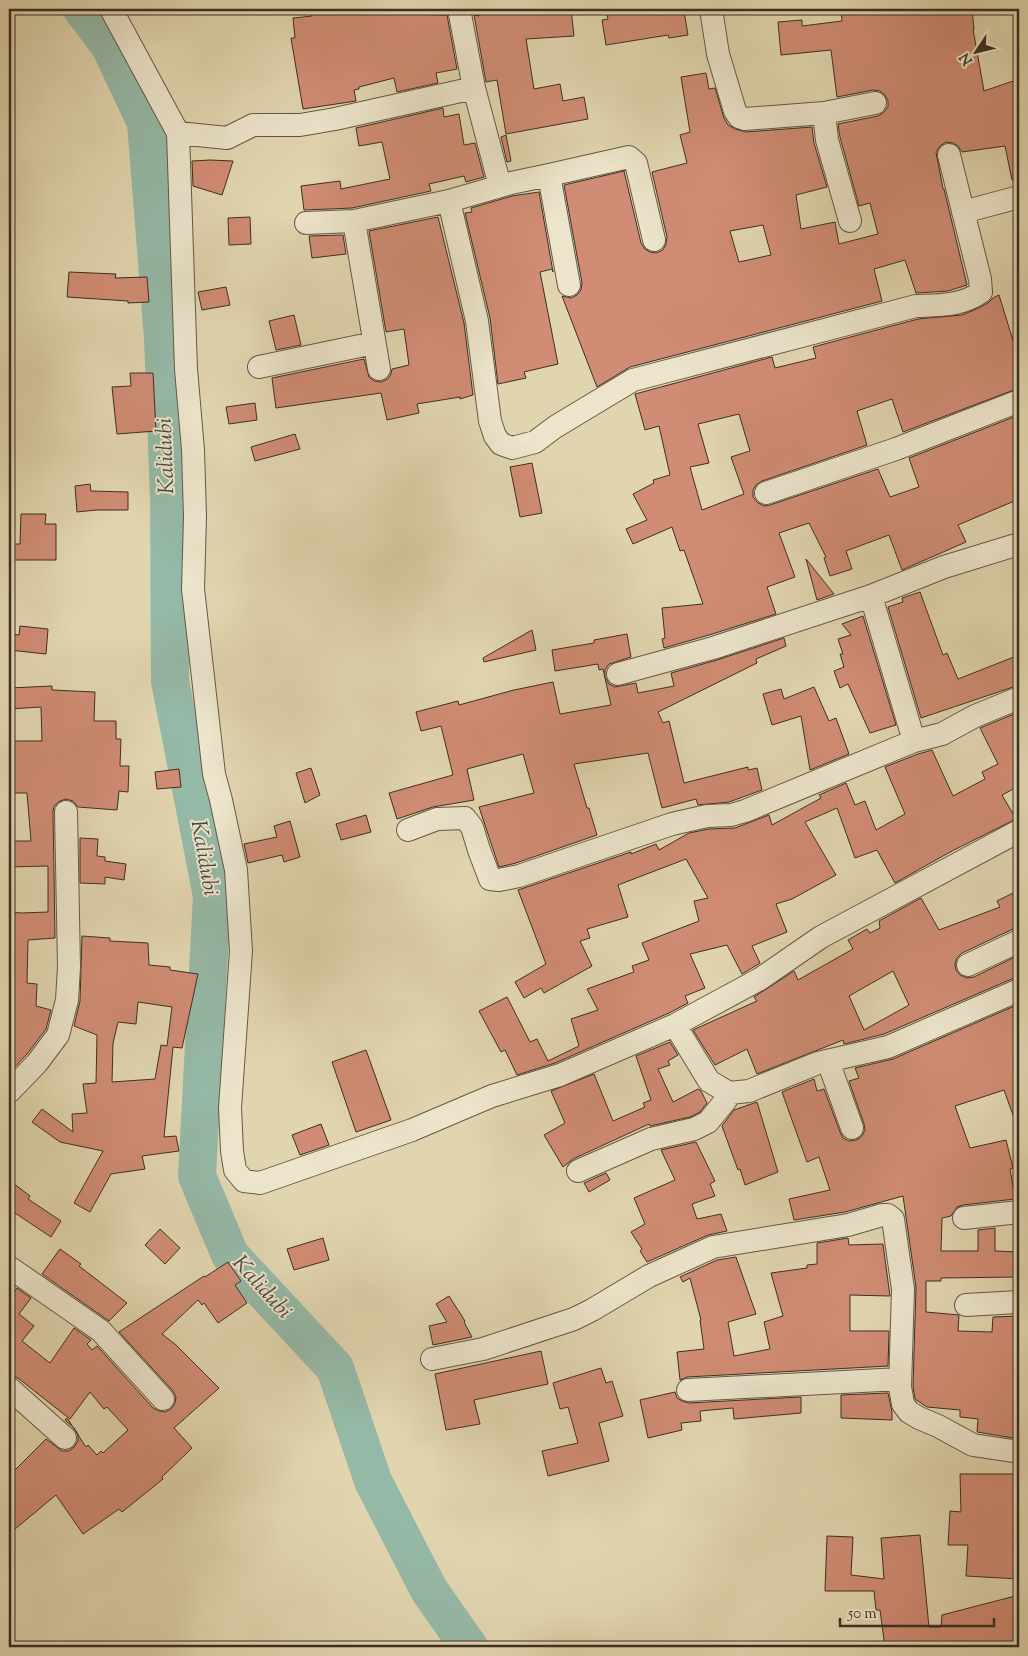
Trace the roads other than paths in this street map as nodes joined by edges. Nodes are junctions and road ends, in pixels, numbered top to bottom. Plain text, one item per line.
1 (111, 9) edge
2 (459, 9) edge
3 (711, 9) edge
4 (474, 88) junction
5 (875, 103) dead end
6 (824, 113) junction
7 (178, 133) junction
8 (949, 155) dead end
9 (549, 176) junction
10 (500, 186) junction
11 (1019, 196) edge
12 (449, 201) junction
13 (963, 212) junction
14 (354, 221) junction
15 (850, 221) dead end
16 (306, 223) dead end
17 (654, 240) dead end
18 (569, 285) dead end
19 (374, 343) junction
20 (259, 367) dead end
21 (379, 369) dead end
22 (1019, 401) edge
23 (766, 493) dead end
24 (1019, 544) edge
25 (871, 596) junction
26 (618, 674) dead end
27 (1019, 698) edge
28 (914, 741) junction
29 (66, 812) dead end
30 (408, 830) dead end
31 (1019, 831) edge
32 (1019, 941) edge
33 (968, 966) dead end
34 (1019, 990) edge
35 (675, 1025) junction
36 (828, 1061) junction
37 (9, 1092) edge
38 (729, 1093) junction
39 (852, 1128) dead end
40 (578, 1171) dead end
41 (1019, 1212) edge
42 (964, 1218) dead end
43 (9, 1267) edge
44 (1019, 1302) edge
45 (966, 1305) dead end
46 (432, 1358) dead end
47 (900, 1379) junction
48 (9, 1388) edge
49 (688, 1390) dead end
50 (163, 1399) dead end
51 (65, 1438) dead end
52 (1019, 1452) edge

1 - 7 street
2 - 4 street
3 - 6 street
4 - 7 street
4 - 10 street
5 - 6 street
6 - 15 street
7 - 35 street
8 - 13 street
9 - 10 street
9 - 17 street
9 - 18 street
10 - 12 street
11 - 13 street
12 - 13 street
12 - 14 street
14 - 16 street
14 - 19 street
19 - 20 street
19 - 21 street
22 - 23 street
24 - 25 street
25 - 26 street
25 - 28 street
27 - 28 street
28 - 30 street
29 - 37 street
31 - 35 street
32 - 33 street
34 - 36 street
35 - 38 street
36 - 38 street
36 - 39 street
38 - 40 street
41 - 42 street
43 - 50 street
44 - 45 street
46 - 47 street
47 - 49 street
47 - 52 street
48 - 51 street

